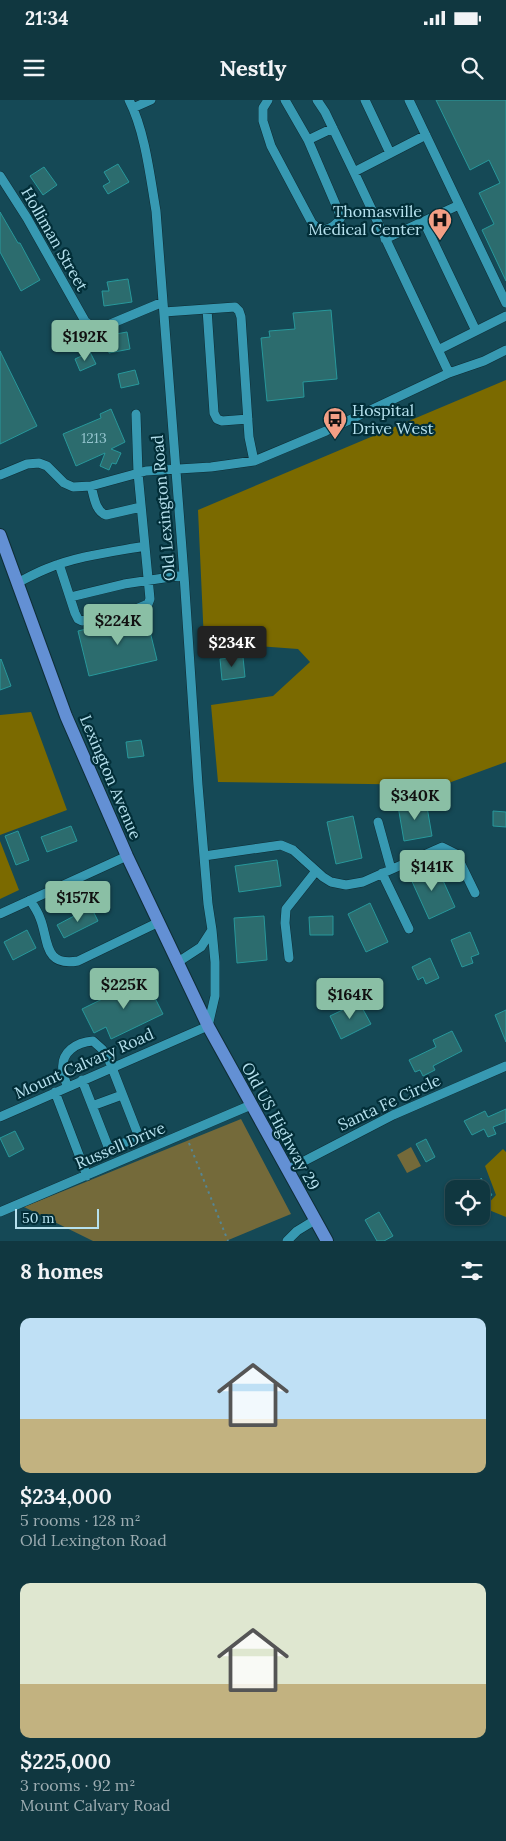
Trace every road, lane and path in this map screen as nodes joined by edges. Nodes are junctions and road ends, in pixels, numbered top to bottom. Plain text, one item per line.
1 (152, 100) edge
2 (268, 100) edge
3 (285, 100) edge
4 (317, 100) edge
5 (365, 100) edge
6 (409, 100) edge
7 (131, 104) edge
8 (333, 128) junction
9 (426, 135) junction
10 (308, 140) junction
11 (390, 153) junction
12 (354, 172) junction
13 (0, 176) edge
14 (459, 205) junction
15 (424, 222) junction
16 (386, 239) junction
17 (163, 302) junction
18 (506, 303) edge
19 (207, 309) junction
20 (164, 312) junction
21 (506, 316) edge
22 (476, 331) junction
23 (438, 350) junction
24 (506, 350) edge
25 (449, 373) junction
26 (136, 414) dead end
27 (248, 419) junction
28 (254, 461) junction
29 (175, 470) junction
30 (138, 473) junction
31 (0, 475) edge
32 (91, 486) junction
33 (141, 507) junction
34 (0, 535) edge
35 (145, 546) junction
36 (59, 564) junction
37 (184, 575) junction
38 (148, 580) junction
39 (18, 583) junction
40 (70, 598) junction
41 (378, 822) dead end
42 (127, 856) junction
43 (204, 856) junction
44 (316, 871) junction
45 (387, 871) junction
46 (474, 893) dead end
47 (30, 900) junction
48 (0, 914) edge
49 (159, 922) junction
50 (409, 929) dead end
51 (212, 930) junction
52 (288, 958) dead end
53 (178, 962) junction
54 (208, 1026) junction
55 (506, 1066) edge
56 (112, 1067) junction
57 (82, 1080) junction
58 (67, 1086) junction
59 (55, 1092) junction
60 (122, 1095) junction
61 (251, 1105) junction
62 (92, 1106) junction
63 (0, 1117) edge
64 (185, 1134) junction
65 (288, 1170) junction
66 (88, 1176) junction
67 (0, 1212) edge
68 (315, 1220) junction
69 (228, 1241) edge
70 (287, 1241) edge
71 (327, 1241) edge

1 - 7 street
2 - 10 street
3 - 10 street
4 - 8 street
5 - 11 street
6 - 9 street
7 - 17 street, Old Lexington Road
8 - 10 street
8 - 12 street
9 - 11 street
9 - 14 street
11 - 12 street
12 - 16 street
13 - 17 street, Holliman Street
14 - 15 street
14 - 18 street
15 - 16 street
15 - 22 street
16 - 23 street
17 - 20 street, Old Lexington Road
19 - 20 street
19 - 27 street
19 - 27 street
20 - 29 street, Old Lexington Road
21 - 22 street
22 - 23 street
23 - 25 street
24 - 25 street
25 - 28 street
26 - 30 street
27 - 28 street
28 - 29 street
29 - 30 street
29 - 37 street, Old Lexington Road
30 - 32 street
30 - 33 street
31 - 32 street
32 - 33 street
33 - 35 street
34 - 39 main road, Lexington Avenue
35 - 36 street
35 - 38 street
36 - 39 street
36 - 40 street
37 - 38 street
37 - 43 street, Old Lexington Road
38 - 40 street
38 - 40 street
39 - 42 main road, Lexington Avenue
41 - 45 street
42 - 47 street
42 - 49 main road, Lexington Avenue
43 - 44 street
43 - 51 street, Old Lexington Road
44 - 45 street
44 - 52 street
45 - 46 street
45 - 50 street
47 - 48 street
47 - 49 street
49 - 53 main road, Lexington Avenue
51 - 53 street
51 - 54 street, Old Lexington Road
53 - 54 main road, Lexington Avenue
54 - 56 street, Mount Calvary Road
54 - 61 main road, Old US Highway 29
55 - 65 street, Santa Fe Circle
56 - 57 street, Mount Calvary Road
56 - 58 street
56 - 60 street
57 - 58 street, Mount Calvary Road
57 - 62 street
58 - 59 street, Mount Calvary Road
59 - 63 street, Mount Calvary Road
59 - 66 street
60 - 62 street
60 - 62 street
61 - 64 street, Russell Drive
61 - 65 main road, Old US Highway 29
64 - 66 street, Russell Drive
64 - 69 path
65 - 68 main road, Old US Highway 29
66 - 67 street, Russell Drive
68 - 70 street
68 - 71 main road, Old US Highway 29

